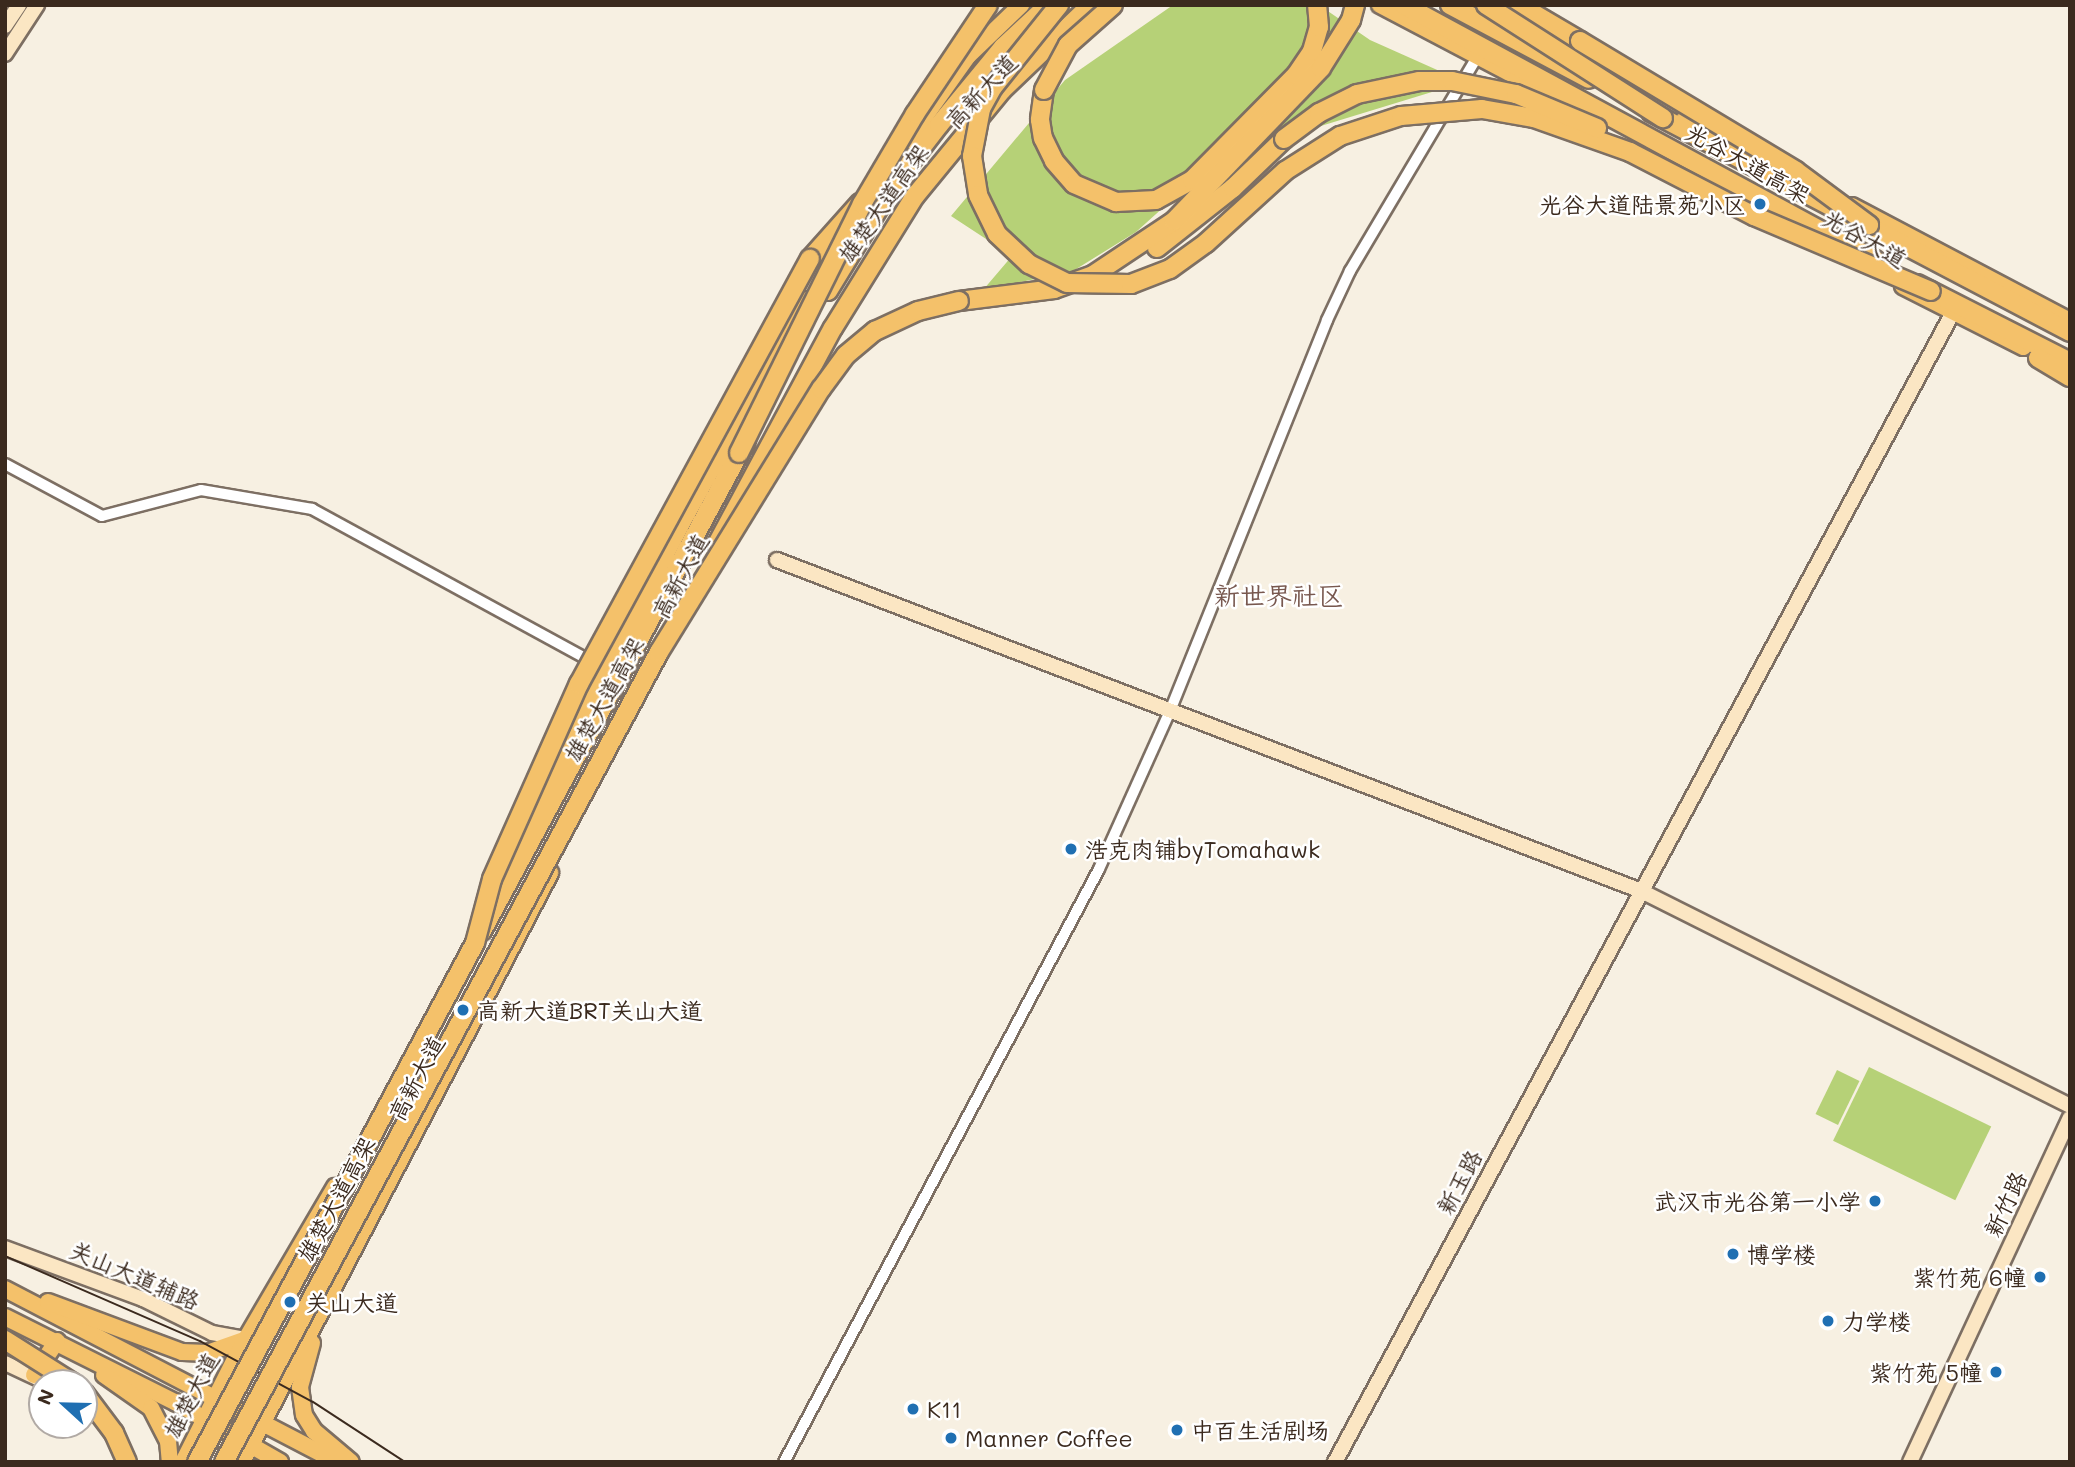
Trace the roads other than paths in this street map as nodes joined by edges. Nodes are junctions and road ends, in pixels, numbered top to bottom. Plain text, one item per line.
1 (19, 5) edge
2 (37, 5) edge
3 (988, 5) edge
4 (1021, 5) edge
5 (1048, 5) edge
6 (1059, 5) edge
7 (1091, 5) edge
8 (1105, 5) edge
9 (1113, 5) edge
10 (1317, 5) edge
11 (1355, 5) edge
12 (1380, 5) edge
13 (1404, 5) edge
14 (1450, 5) edge
15 (1469, 5) edge
16 (1486, 5) edge
17 (1519, 5) edge
18 (5, 26) edge
19 (5, 54) edge
20 (1478, 57) junction
21 (1663, 118) junction
22 (881, 180) junction
23 (1869, 225) junction
24 (1054, 289) junction
25 (1931, 291) junction
26 (1952, 314) junction
27 (2070, 321) edge
28 (2070, 332) edge
29 (2008, 340) junction
30 (2070, 362) edge
31 (2070, 368) edge
32 (2070, 377) edge
33 (739, 453) junction
34 (5, 464) edge
35 (777, 560) dead end
36 (659, 652) junction
37 (604, 669) junction
38 (1170, 711) junction
39 (1639, 890) junction
40 (475, 943) junction
41 (2070, 1106) edge
42 (2070, 1118) edge
43 (5, 1248) edge
44 (9, 1291) edge
45 (326, 1296) junction
46 (5, 1317) edge
47 (5, 1340) edge
48 (57, 1341) junction
49 (244, 1344) junction
50 (5, 1363) edge
51 (45, 1369) edge
52 (51, 1369) edge
53 (28, 1373) edge
54 (216, 1398) junction
55 (98, 1412) edge
56 (98, 1414) edge
57 (205, 1419) junction
58 (262, 1424) junction
59 (250, 1445) junction
60 (127, 1462) edge
61 (134, 1462) edge
62 (170, 1462) edge
63 (183, 1462) edge
64 (197, 1462) edge
65 (223, 1462) edge
66 (242, 1462) edge
67 (280, 1462) edge
68 (337, 1462) edge
69 (351, 1462) edge
70 (784, 1462) edge
71 (1335, 1462) edge
72 (1910, 1462) edge

1 - 18 street
2 - 19 street
3 - 33 highway, bridge
4 - 22 main road, 高新大道
5 - 33 highway, 雄楚大道高架, bridge
6 - 25 highway, bridge
7 - 36 highway, 雄楚大道高架, bridge
8 - 45 main road, 高新大道
9 - 10 highway, bridge
11 - 24 highway, bridge
12 - 20 main road, 光谷大道
13 - 25 highway, 光谷大道高架, bridge
14 - 21 highway, 光谷大道高架, bridge
15 - 27 main road, 光谷大道
16 - 21 highway, bridge
17 - 23 highway, bridge
20 - 26 main road, 光谷大道
20 - 38 street
21 - 23 highway, 光谷大道高架, bridge
22 - 37 main road, 高新大道
22 - 40 highway, bridge
23 - 28 highway, 光谷大道高架
24 - 25 highway, bridge
24 - 36 highway, bridge
25 - 30 highway, 光谷大道高架
26 - 29 main road, 光谷大道
26 - 39 street, 新玉路
29 - 31 main road, 光谷大道
29 - 32 highway
33 - 40 highway, 雄楚大道高架, bridge
34 - 37 street
35 - 38 street
36 - 65 highway, 雄楚大道高架, bridge
37 - 49 main road, 高新大道
38 - 39 street
38 - 70 street
39 - 41 street
39 - 71 street, 新玉路
40 - 64 highway, 雄楚大道高架, bridge
42 - 72 street, 新竹路
43 - 49 street, 关山大道辅路
44 - 49 main road
44 - 54 main road
45 - 58 main road, 高新大道
45 - 69 main road
46 - 48 main road
47 - 52 highway, bridge
48 - 51 main road
48 - 57 main road
48 - 62 main road
49 - 54 main road, 雄楚大道
50 - 53 street
54 - 57 main road, 雄楚大道
54 - 58 main road
55 - 60 highway, bridge
56 - 61 street
57 - 59 main road
57 - 63 main road, 雄楚大道
58 - 59 main road
58 - 68 main road
59 - 66 main road
59 - 67 main road

